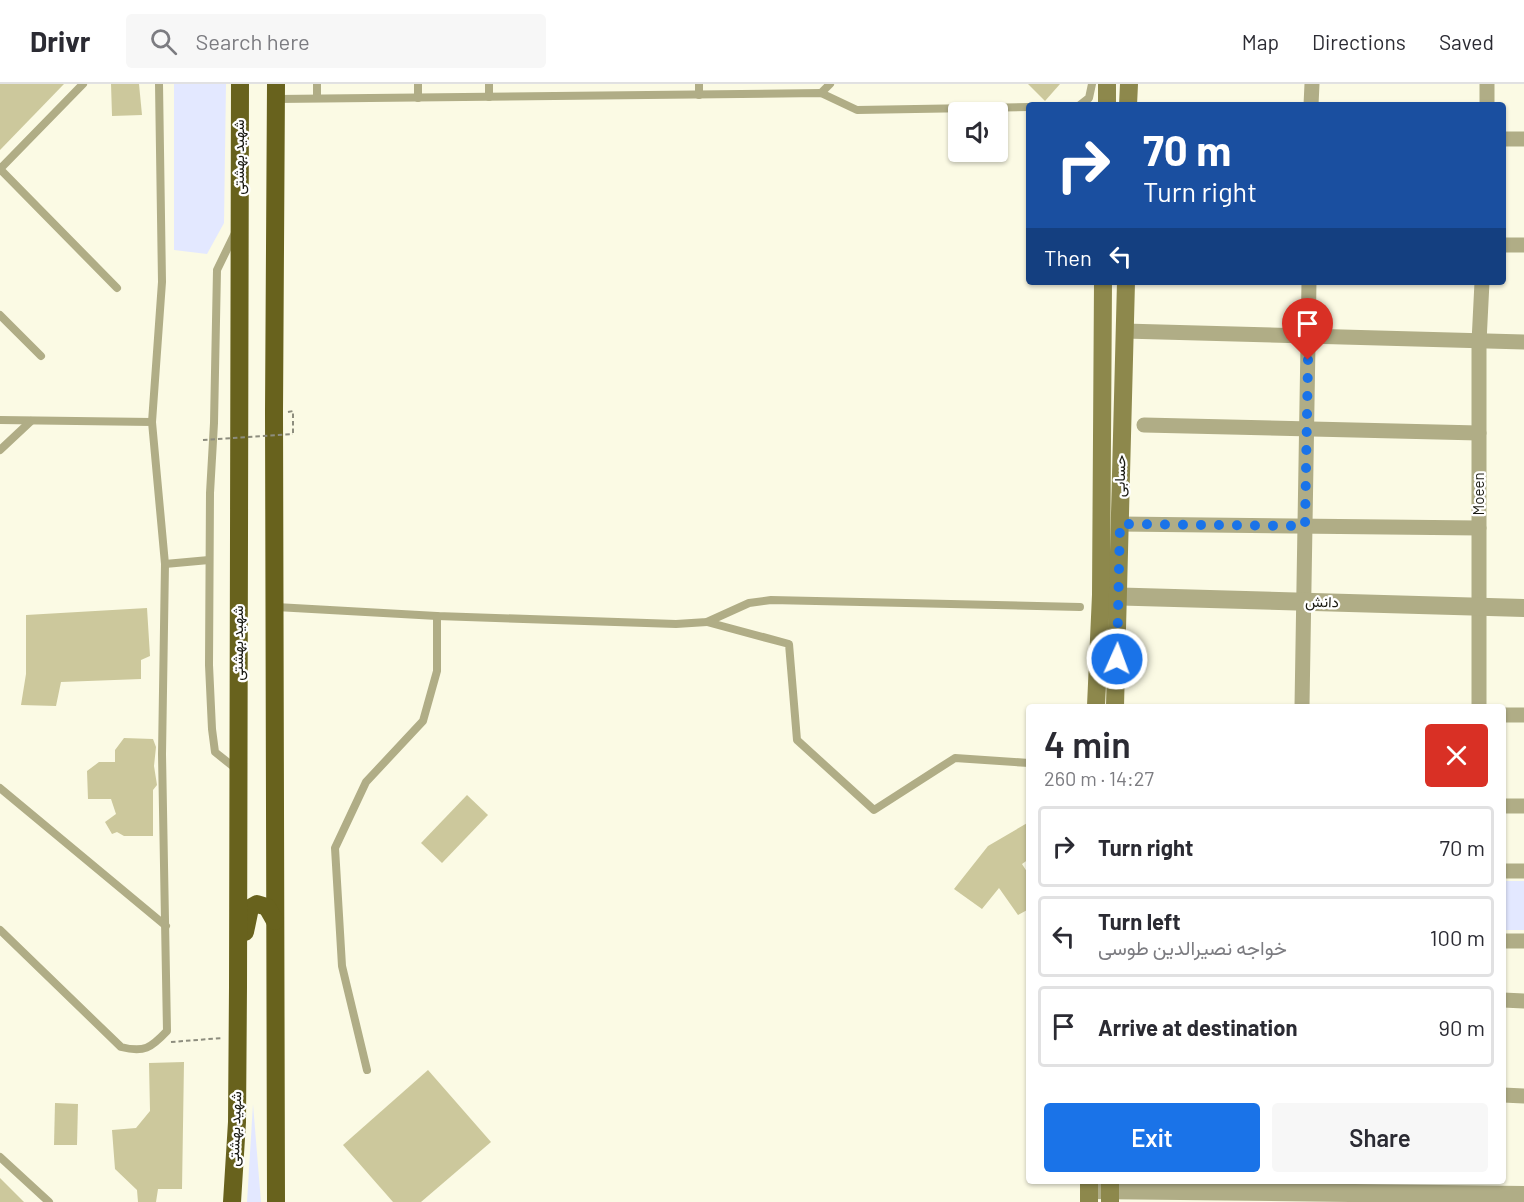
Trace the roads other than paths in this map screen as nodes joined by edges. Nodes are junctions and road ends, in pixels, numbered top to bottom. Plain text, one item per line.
1 (83, 84) edge
2 (159, 84) edge
3 (240, 84) edge
4 (317, 84) edge
5 (418, 84) edge
6 (489, 84) edge
7 (699, 84) edge
8 (830, 84) edge
9 (1092, 84) edge
10 (1107, 84) edge
11 (1128, 84) edge
12 (1312, 84) edge
13 (1487, 84) edge
14 (276, 91) edge
15 (821, 93) junction
16 (699, 94) junction
17 (489, 97) junction
18 (317, 98) junction
19 (418, 98) junction
20 (1084, 102) edge
21 (1107, 102) edge
22 (1128, 102) edge
23 (1311, 102) edge
24 (1487, 102) edge
25 (1026, 107) edge
26 (1506, 139) edge
27 (1524, 139) edge
28 (239, 223) junction
29 (1506, 245) edge
30 (1524, 245) edge
31 (1103, 285) edge
32 (1126, 285) edge
33 (1309, 285) edge
34 (1482, 285) edge
35 (117, 288) dead end
36 (0, 315) edge
37 (1124, 331) junction
38 (1308, 337) junction
39 (1479, 342) junction
40 (1524, 342) edge
41 (41, 356) dead end
42 (0, 420) edge
43 (31, 421) junction
44 (153, 422) junction
45 (1144, 425) dead end
46 (1306, 430) junction
47 (1479, 433) junction
48 (0, 450) edge
49 (1120, 524) junction
50 (1305, 526) junction
51 (1479, 528) junction
52 (209, 560) junction
53 (165, 564) junction
54 (1110, 596) junction
55 (1304, 601) junction
56 (1479, 606) junction
57 (274, 607) junction
58 (1080, 607) dead end
59 (1524, 608) edge
60 (437, 616) junction
61 (707, 622) junction
62 (1096, 704) edge
63 (1115, 704) edge
64 (1302, 704) edge
65 (1479, 704) edge
66 (1506, 715) edge
67 (1524, 715) edge
68 (1026, 763) edge
69 (238, 770) junction
70 (0, 788) edge
71 (1506, 806) edge
72 (1524, 806) edge
73 (1506, 870) edge
74 (1524, 871) edge
75 (274, 921) junction
76 (166, 926) junction
77 (0, 930) edge
78 (1506, 941) edge
79 (1524, 941) edge
80 (238, 987) junction
81 (1506, 1000) edge
82 (1524, 1001) edge
83 (367, 1070) dead end
84 (1506, 1095) edge
85 (1524, 1096) edge
86 (0, 1157) edge
87 (1295, 1186) edge
88 (1089, 1191) edge
89 (1110, 1191) edge
90 (1524, 1195) edge
91 (49, 1202) edge
92 (232, 1202) edge
93 (276, 1202) edge

1 - 35 lane
2 - 44 lane
3 - 28 highway, شهید بهشتی
4 - 18 lane
5 - 19 lane
6 - 17 lane
7 - 16 lane
8 - 15 lane
9 - 20 lane
10 - 21 main road
11 - 22 main road
12 - 23 street
13 - 24 street
14 - 18 lane
14 - 57 highway
15 - 16 lane
15 - 25 lane
16 - 17 lane
17 - 19 lane
18 - 19 lane
26 - 27 street
28 - 52 lane
28 - 69 highway, شهید بهشتی
29 - 30 street
31 - 54 main road, حسابی
32 - 37 main road, حسابی
33 - 38 street
34 - 39 street, Moeen
36 - 41 lane
37 - 38 street
37 - 49 main road, حسابی
38 - 39 street
38 - 46 street
39 - 40 street
39 - 47 street, Moeen
42 - 43 lane
43 - 44 lane
43 - 48 lane
44 - 53 lane
45 - 46 street
46 - 47 street
46 - 50 street
47 - 51 street, Moeen
49 - 50 street
49 - 54 main road, حسابی
50 - 51 street
50 - 55 street
51 - 56 street, Moeen
52 - 53 lane
52 - 69 lane
53 - 76 lane
54 - 55 street, دانش
54 - 62 main road, حسابی
54 - 63 main road, حسابی
55 - 56 street, دانش
55 - 64 street
56 - 59 street, دانش
56 - 65 street, Moeen
57 - 60 lane
57 - 75 highway
58 - 61 lane
60 - 61 lane
60 - 83 lane
61 - 68 lane
66 - 67 street
69 - 80 highway, شهید بهشتی
70 - 76 lane
71 - 72 street
73 - 74 street
75 - 80 highway
75 - 93 highway
76 - 77 lane
78 - 79 street
80 - 92 highway, شهید بهشتی
81 - 82 street
84 - 85 street
86 - 91 lane
87 - 89 street
87 - 90 street
88 - 89 street

